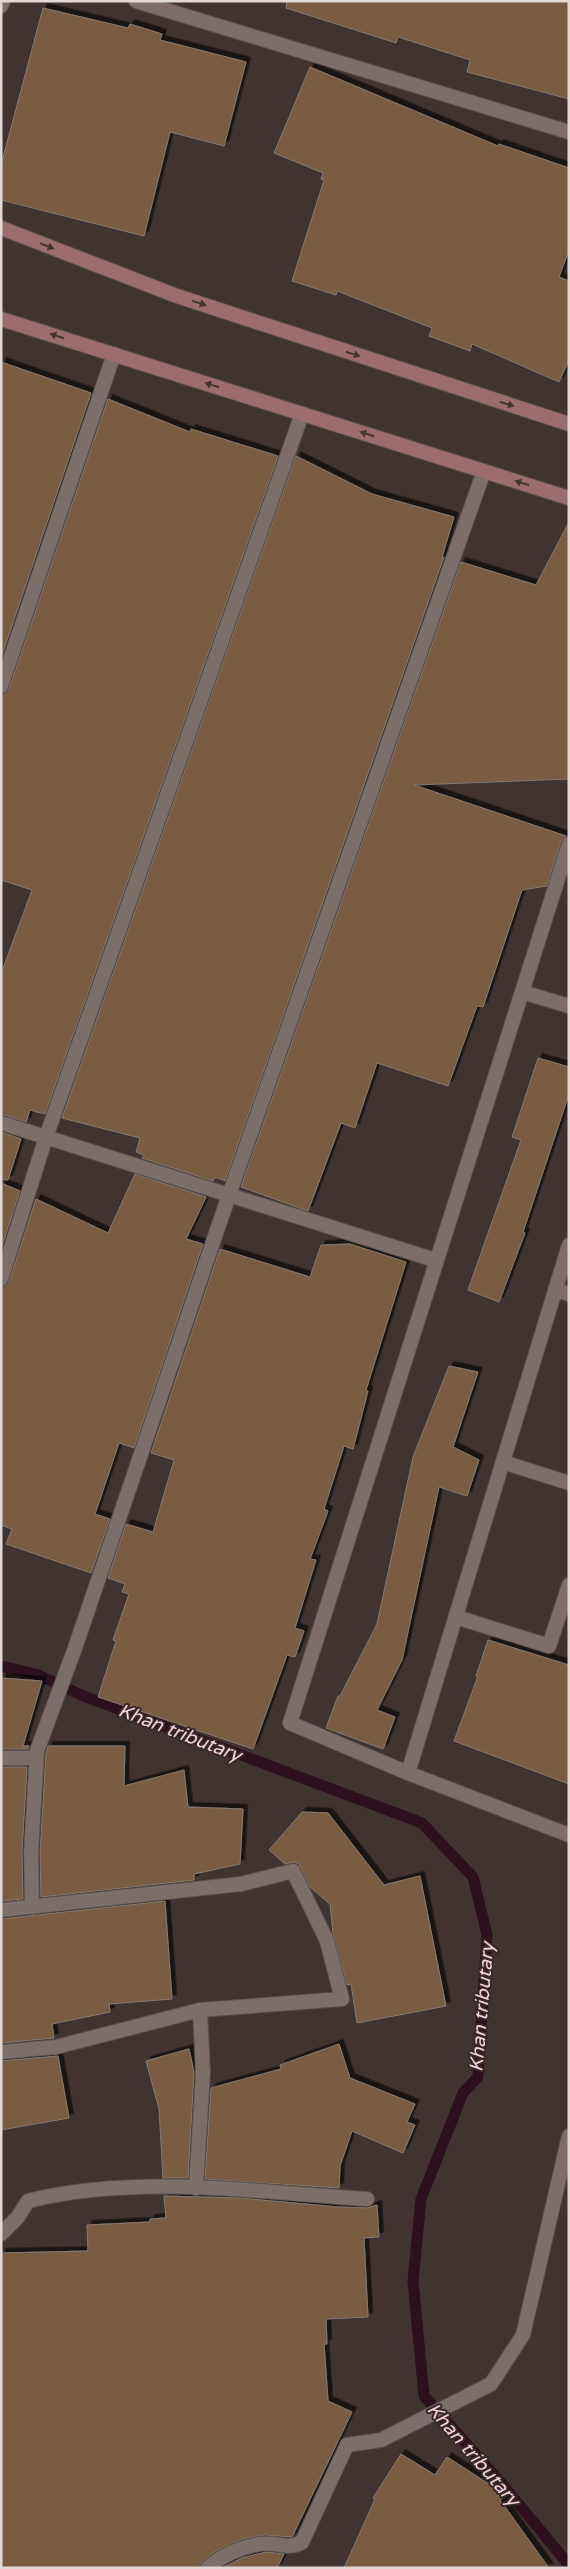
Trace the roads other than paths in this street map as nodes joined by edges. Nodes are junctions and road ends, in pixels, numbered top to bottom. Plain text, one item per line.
1 (3, 1) edge
2 (136, 1) edge
3 (1, 6) edge
4 (569, 132) edge
5 (1, 228) edge
6 (1, 319) edge
7 (114, 354) junction
8 (302, 414) junction
9 (569, 424) edge
10 (484, 471) junction
11 (569, 498) edge
12 (1, 686) edge
13 (569, 844) edge
14 (522, 992) junction
15 (569, 1006) edge
16 (1, 1123) edge
17 (46, 1137) junction
18 (229, 1195) junction
19 (569, 1245) edge
20 (435, 1260) junction
21 (1, 1279) edge
22 (562, 1292) edge
23 (503, 1462) junction
24 (569, 1483) edge
25 (569, 1585) edge
26 (456, 1617) junction
27 (1, 1758) edge
28 (36, 1758) junction
29 (408, 1773) junction
30 (569, 1836) edge
31 (32, 1907) junction
32 (1, 1910) edge
33 (200, 2010) junction
34 (1, 2052) edge
35 (569, 2136) edge
36 (196, 2188) junction
37 (367, 2198) dead end
38 (1, 2234) edge
39 (207, 2568) edge

1 - 3 street
2 - 4 street
5 -> 9 main road
7 -> 6 main road
8 -> 7 main road
7 - 12 street
10 -> 8 main road
8 - 17 street
11 -> 10 main road
10 - 18 street
13 - 14 street
14 - 15 street
14 - 20 street
16 - 17 street
17 - 18 street
17 - 21 street
18 - 20 street
18 - 28 street
19 - 22 street
20 - 29 street
22 - 23 street
23 - 24 street
23 - 26 street
25 - 26 street
26 - 29 street
27 - 28 street
28 - 31 street
29 - 30 street
31 - 32 street
31 - 33 street
33 - 34 street
33 - 36 street
35 - 39 street
36 - 37 street
36 - 38 street

